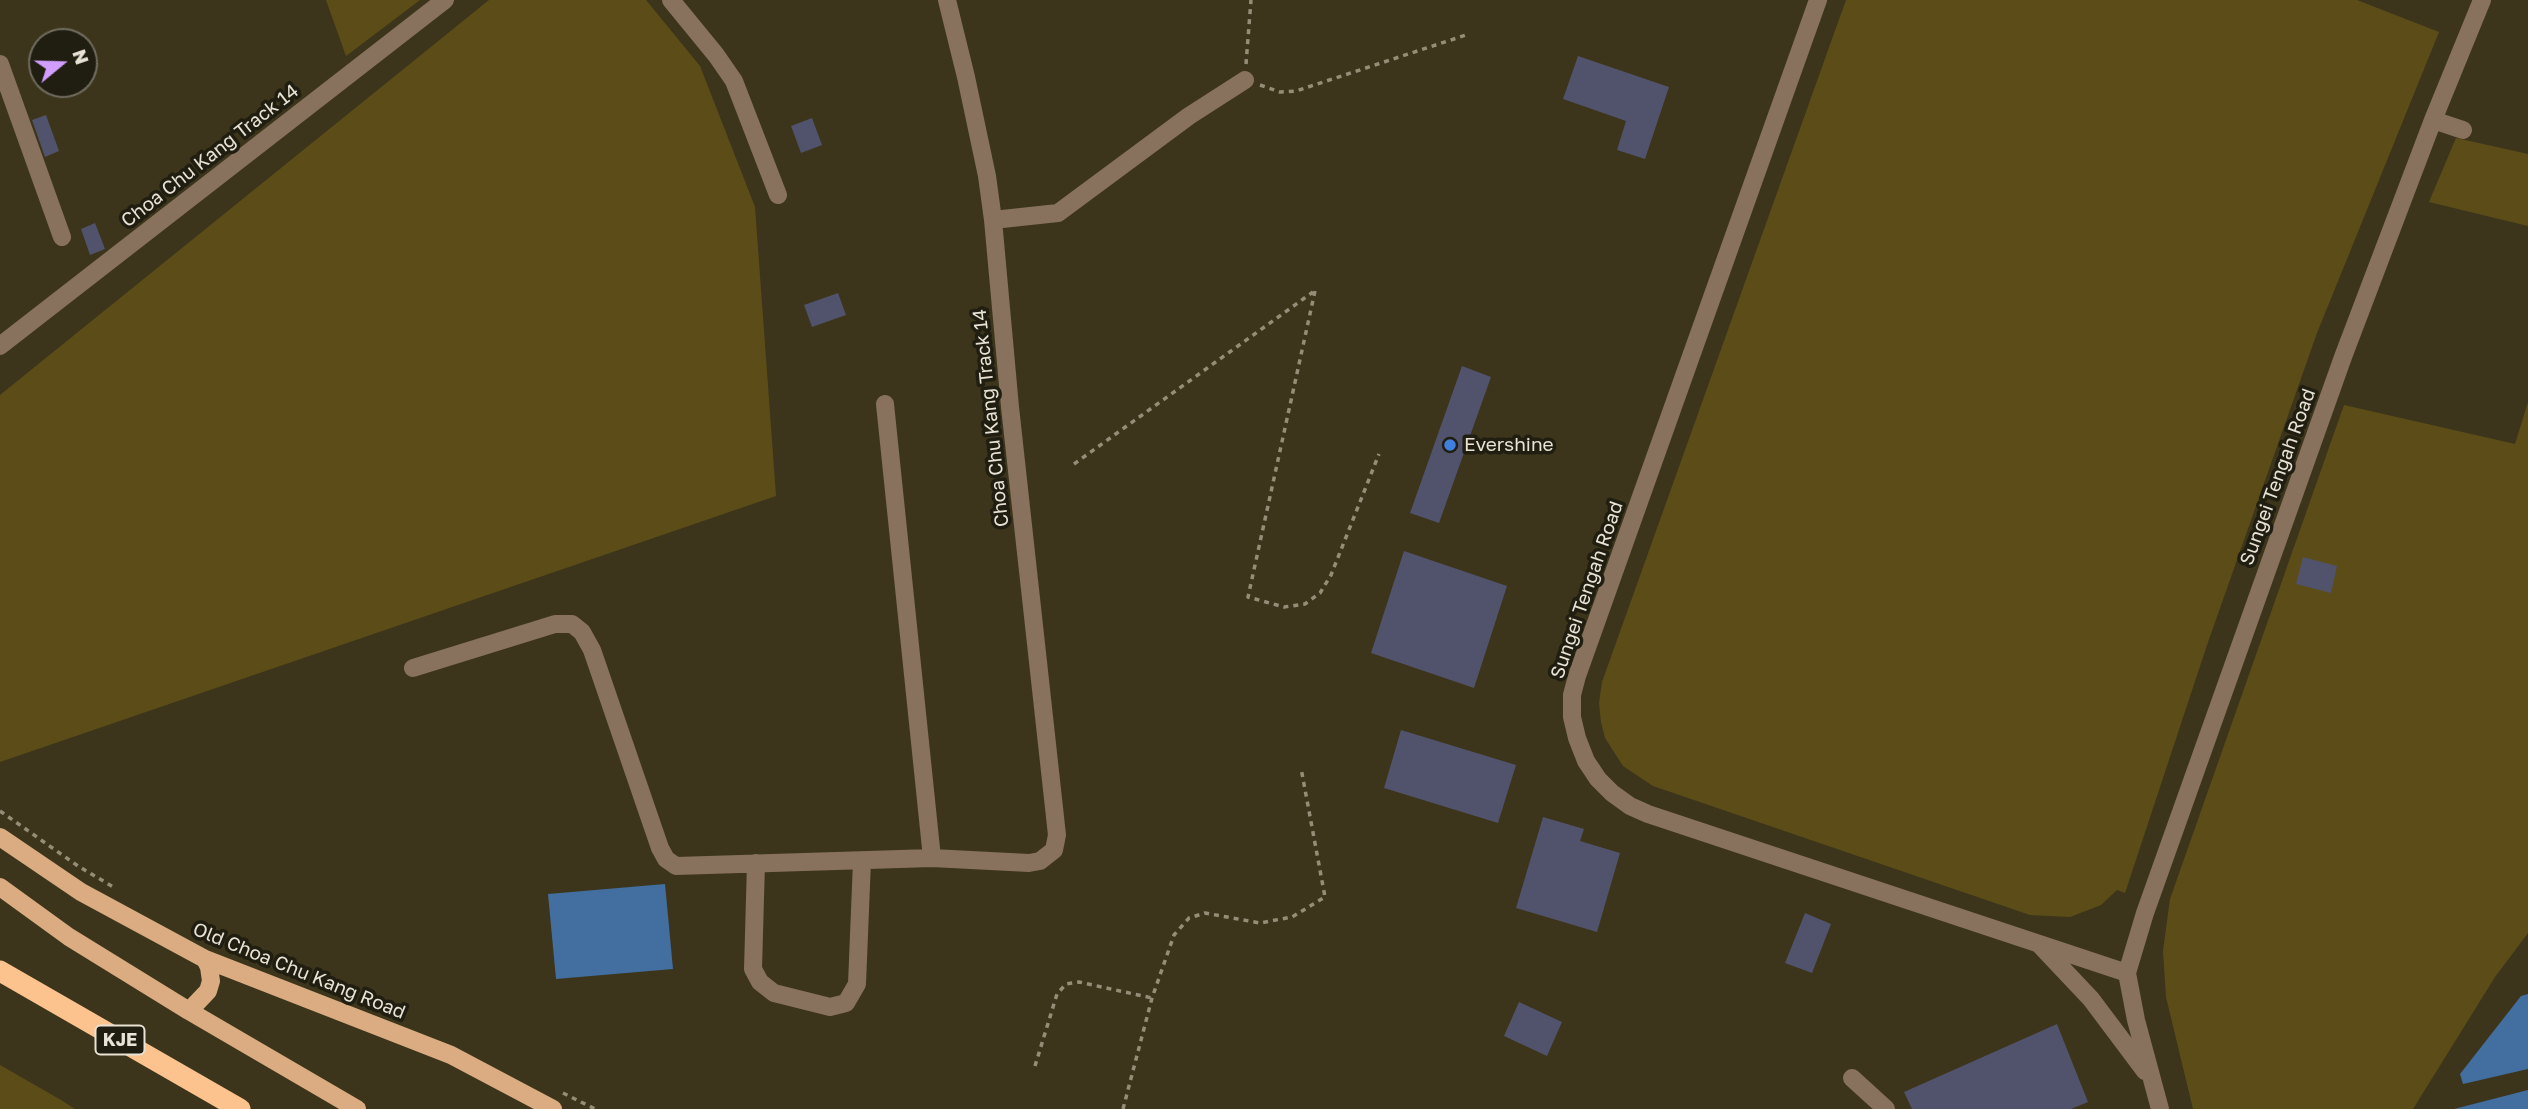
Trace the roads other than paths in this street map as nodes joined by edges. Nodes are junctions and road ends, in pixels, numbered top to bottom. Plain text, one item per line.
1 (445, 0) edge
2 (671, 0) edge
3 (947, 0) edge
4 (1818, 0) edge
5 (2482, 0) edge
6 (0, 65) edge
7 (1245, 80) road end
8 (2433, 120) junction
9 (2463, 130) dead end
10 (778, 195) dead end
11 (993, 220) junction
12 (62, 237) dead end
13 (0, 346) edge
14 (885, 404) dead end
15 (413, 668) dead end
16 (0, 837) edge
17 (932, 858) junction
18 (862, 861) junction
19 (756, 863) junction
20 (0, 887) edge
21 (2037, 943) junction
22 (205, 959) junction
23 (0, 971) edge
24 (2127, 973) junction
25 (189, 1011) junction
26 (2151, 1078) junction
27 (1852, 1079) dead end
28 (240, 1109) edge
29 (357, 1109) edge
30 (553, 1109) edge
31 (1886, 1109) edge
32 (2160, 1109) edge

1 - 13 street, Choa Chu Kang Track 14
2 - 10 street
3 - 11 street, Choa Chu Kang Track 14
4 - 21 street, Sungei Tengah Road
5 - 8 street, Sungei Tengah Road
6 - 12 street
7 - 11 street
8 - 9 street
8 - 24 street, Sungei Tengah Road
11 - 17 street, Choa Chu Kang Track 14
14 - 17 street
15 - 19 street
16 - 22 main road, Old Choa Chu Kang Road
17 - 18 street
18 - 19 street
18 - 19 street
20 - 25 main road
21 - 24 street, Sungei Tengah Road
21 - 26 street
22 - 25 main road
22 - 30 main road, Old Choa Chu Kang Road
23 - 28 highway, KJE
24 - 26 street
25 - 29 main road
26 - 32 street
27 - 31 street

